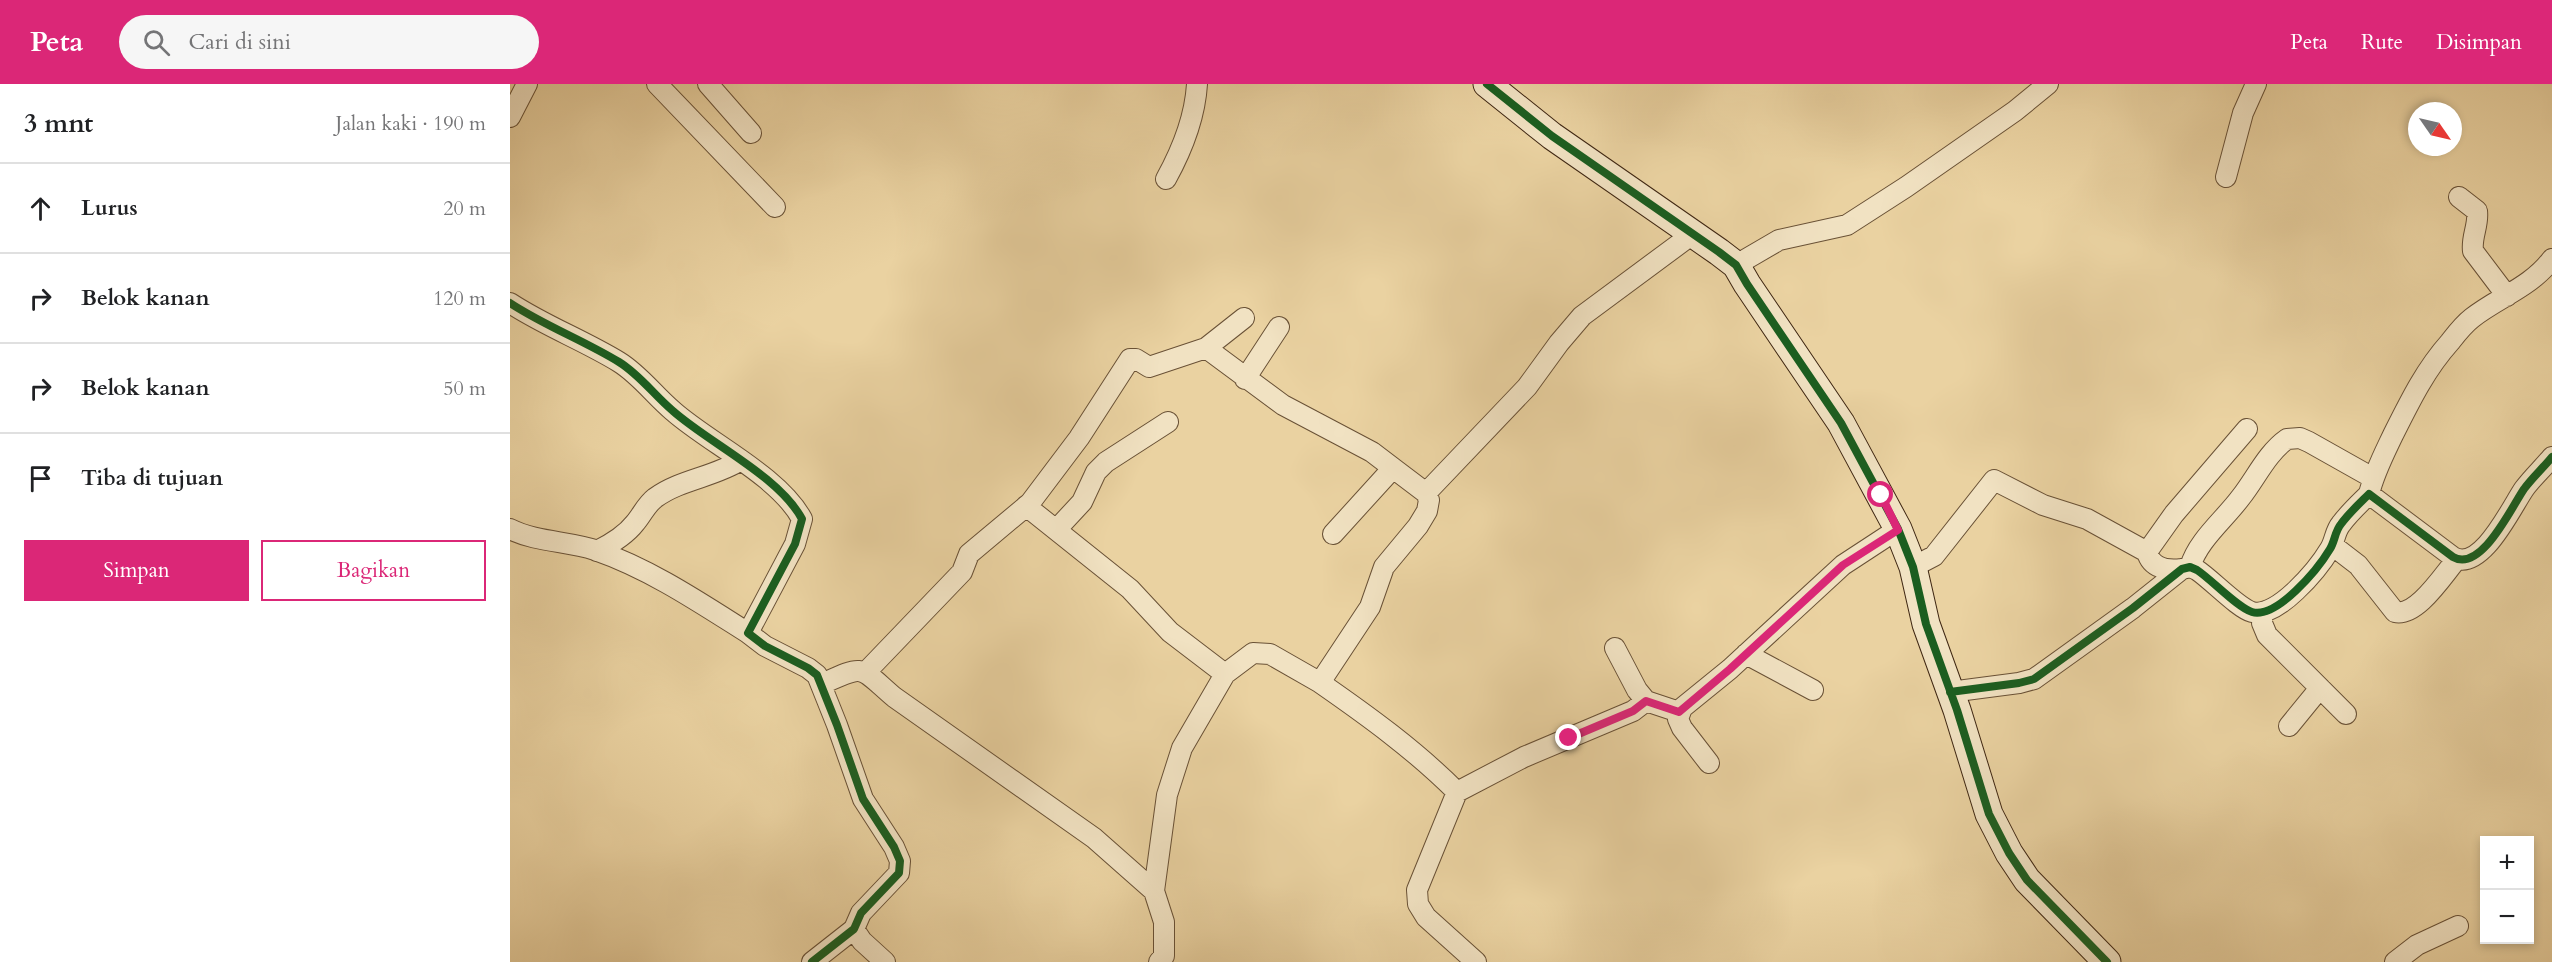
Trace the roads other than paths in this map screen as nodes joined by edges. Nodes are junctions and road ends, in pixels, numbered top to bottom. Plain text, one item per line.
1 (527, 84) edge
2 (657, 84) edge
3 (708, 84) edge
4 (1197, 84) edge
5 (2048, 84) edge
6 (2256, 84) edge
7 (1496, 87) edge
8 (510, 117) edge
9 (751, 133) dead end
10 (2226, 177) dead end
11 (1166, 179) dead end
12 (2458, 197) dead end
13 (775, 207) dead end
14 (1694, 232) junction
15 (2552, 259) edge
16 (1736, 265) junction
17 (2507, 297) junction
18 (510, 303) edge
19 (1244, 318) dead end
20 (1279, 327) dead end
21 (1206, 348) junction
22 (1245, 379) junction
23 (1168, 422) dead end
24 (2247, 429) dead end
25 (2552, 458) edge
26 (741, 460) junction
27 (1393, 468) junction
28 (2371, 486) junction
29 (1426, 493) junction
30 (1026, 507) junction
31 (510, 529) edge
32 (1056, 530) junction
33 (1898, 530) junction
34 (1334, 534) dead end
35 (2332, 545) junction
36 (597, 551) junction
37 (2147, 552) junction
38 (2457, 559) junction
39 (1913, 567) junction
40 (2186, 568) junction
41 (2262, 614) junction
42 (748, 633) junction
43 (1615, 648) dead end
44 (1746, 654) junction
45 (866, 672) junction
46 (1225, 674) junction
47 (1319, 682) junction
48 (822, 684) junction
49 (2320, 688) junction
50 (1814, 690) dead end
51 (1646, 701) junction
52 (1679, 712) junction
53 (1957, 712) junction
54 (2346, 714) dead end
55 (2289, 726) dead end
56 (1709, 763) dead end
57 (1457, 792) junction
58 (1154, 891) junction
59 (2458, 926) dead end
60 (854, 929) junction
61 (812, 962) edge
62 (885, 962) edge
63 (1159, 962) edge
64 (1476, 962) edge
65 (2107, 962) edge
66 (2395, 962) edge

1 - 8 street
2 - 13 street
3 - 9 street
4 - 11 street
5 - 16 street
6 - 10 street
7 - 14 street
12 - 17 street
14 - 16 street
14 - 29 street
15 - 17 street
16 - 33 street
17 - 28 street
18 - 26 street
19 - 21 street
20 - 22 street
21 - 22 street
21 - 30 street
22 - 27 street
23 - 32 street
24 - 37 street
25 - 38 street
26 - 36 street
26 - 42 street
27 - 29 street
27 - 34 street
28 - 35 street
28 - 38 street
28 - 40 street
29 - 47 street
30 - 32 street
30 - 45 street
31 - 36 street
32 - 46 street
33 - 39 street
33 - 44 street
35 - 38 street
35 - 41 street
36 - 42 street
37 - 39 street
37 - 40 street
39 - 53 street
40 - 41 street
40 - 53 street
41 - 49 street
42 - 48 street
43 - 51 street
44 - 50 street
44 - 52 street
45 - 48 street
45 - 58 street
46 - 47 street
46 - 58 street
47 - 57 street
48 - 60 street
49 - 54 street
49 - 55 street
51 - 52 street
51 - 57 street
52 - 56 street
53 - 65 street
57 - 64 street
58 - 63 street
59 - 66 street
60 - 61 street
60 - 62 street

